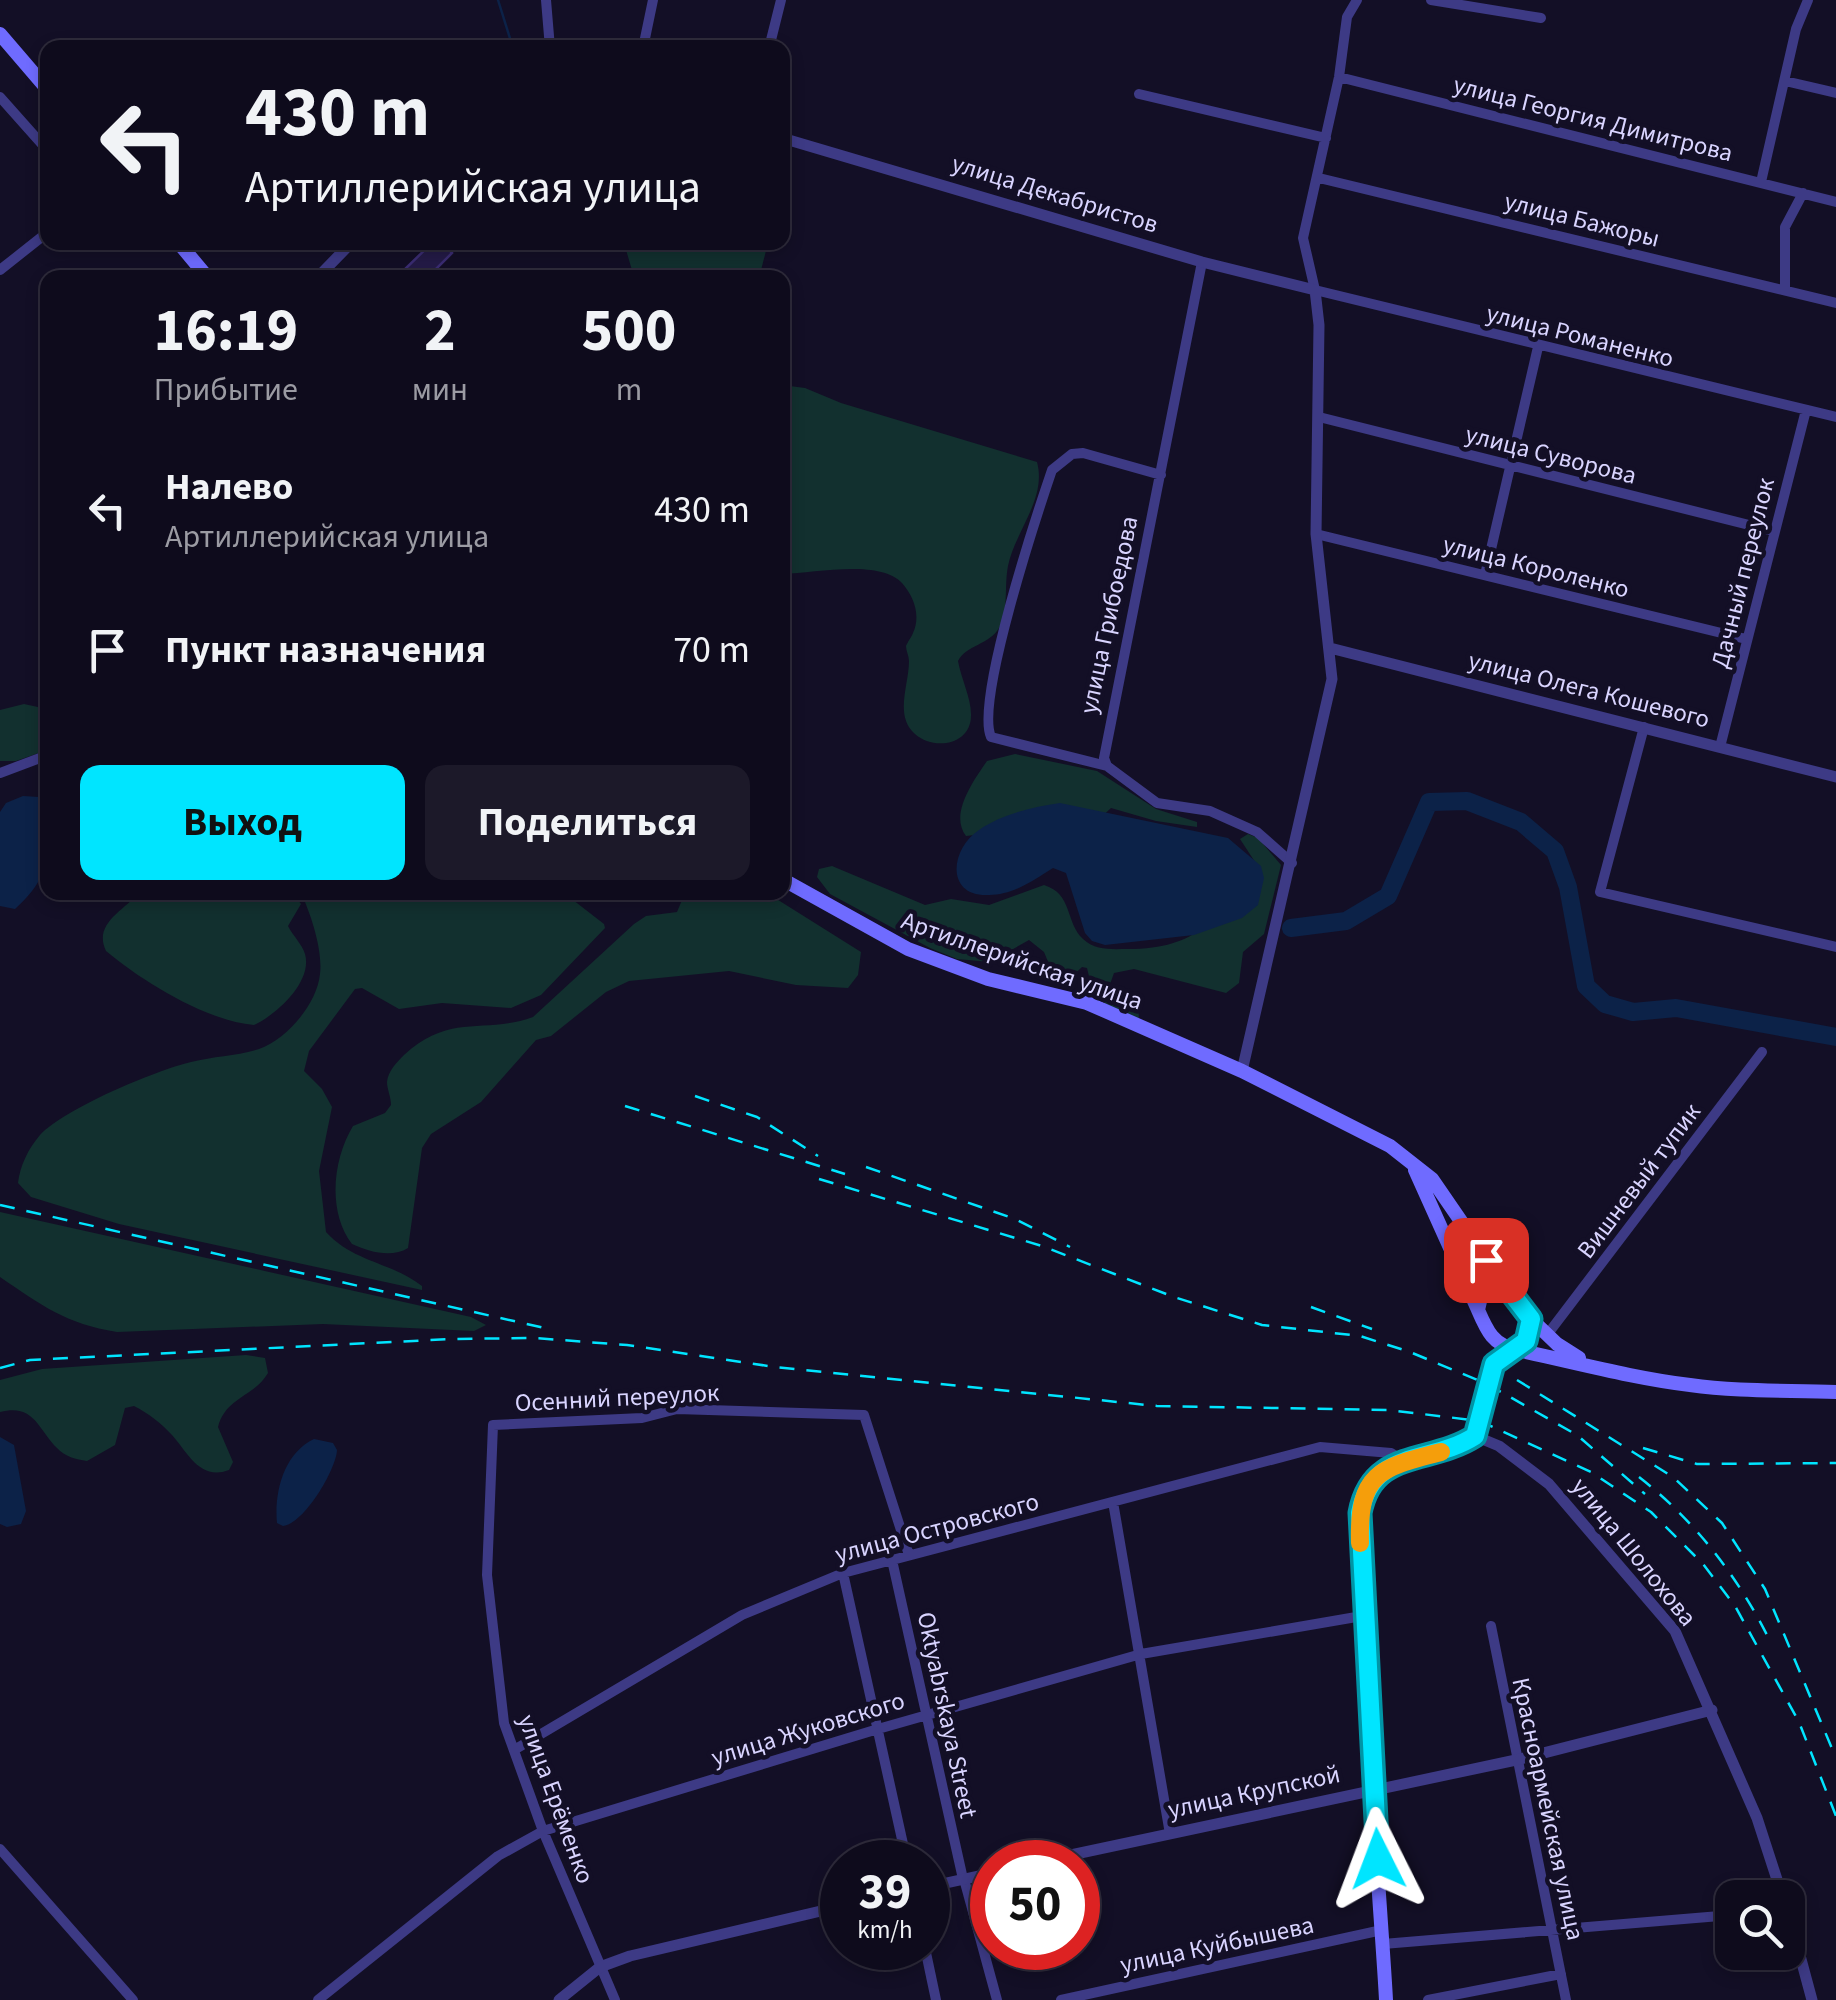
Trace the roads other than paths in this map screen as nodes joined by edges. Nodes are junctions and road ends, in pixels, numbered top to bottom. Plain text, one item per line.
1 (546, 0) edge
2 (653, 0) edge
3 (781, 0) edge
4 (1356, 0) edge
5 (1431, 0) edge
6 (1808, 0) edge
7 (1541, 18) dead end
8 (0, 34) edge
9 (549, 40) edge
10 (644, 40) edge
11 (770, 40) edge
12 (13, 49) junction
13 (0, 60) edge
14 (1339, 77) junction
15 (40, 81) edge
16 (1785, 81) junction
17 (1139, 94) dead end
18 (1836, 94) edge
19 (0, 96) edge
20 (1326, 138) junction
21 (790, 140) edge
22 (40, 142) edge
23 (1319, 178) junction
24 (1761, 182) junction
25 (1803, 193) junction
26 (1836, 202) edge
27 (40, 238) edge
28 (185, 250) edge
29 (344, 250) edge
30 (1202, 262) junction
31 (0, 270) edge
32 (201, 270) edge
33 (325, 270) edge
34 (1315, 290) junction
35 (1784, 290) junction
36 (1836, 303) edge
37 (1538, 347) junction
38 (1806, 410) junction
39 (1319, 417) junction
40 (1836, 418) edge
41 (1510, 466) junction
42 (1161, 475) junction
43 (1773, 531) junction
44 (1316, 534) junction
45 (1485, 575) junction
46 (1746, 639) junction
47 (1330, 648) junction
48 (1644, 727) junction
49 (1720, 747) junction
50 (40, 758) edge
51 (1107, 766) junction
52 (0, 772) edge
53 (1836, 777) edge
54 (1292, 863) junction
55 (790, 884) edge
56 (1836, 947) edge
57 (1762, 1052) dead end
58 (1242, 1071) junction
59 (1409, 1161) junction
60 (1511, 1294) junction
61 (1478, 1310) junction
62 (1531, 1319) junction
63 (1487, 1331) junction
64 (1547, 1335) junction
65 (1516, 1350) junction
66 (1494, 1364) junction
67 (1598, 1367) junction
68 (1836, 1392) edge
69 (492, 1425) joint
70 (1475, 1436) junction
71 (1402, 1460) junction
72 (1113, 1502) junction
73 (909, 1555) junction
74 (892, 1560) junction
75 (844, 1573) junction
76 (1362, 1616) junction
77 (1491, 1626) dead end
78 (1141, 1654) junction
79 (1712, 1710) junction
80 (927, 1714) junction
81 (878, 1728) junction
82 (514, 1750) junction
83 (1516, 1760) junction
84 (1374, 1789) junction
85 (543, 1831) junction
86 (1170, 1834) junction
87 (901, 1840) edge
88 (1100, 1849) edge
89 (0, 1850) edge
90 (970, 1877) edge
91 (963, 1879) junction
92 (1777, 1880) edge
93 (950, 1882) edge
94 (820, 1911) edge
95 (1715, 1916) edge
96 (1552, 1927) junction
97 (1383, 1937) junction
98 (600, 1967) junction
99 (929, 1970) edge
100 (1804, 1970) edge
101 (1561, 1974) junction
102 (134, 2000) edge
103 (318, 2000) edge
104 (559, 2000) edge
105 (615, 2000) edge
106 (936, 2000) edge
107 (997, 2000) edge
108 (1060, 2000) edge
109 (1386, 2000) edge
110 (1428, 2000) edge
111 (1566, 2000) edge
112 (1812, 2000) edge

1 - 9 street
2 - 10 street
3 - 11 street
4 - 14 street
5 - 7 street
6 - 16 street
8 - 12 main road
12 - 13 street
12 - 15 main road
14 - 20 street
14 - 24 street, улица Георгия Димитрова
16 - 18 street
16 - 24 street
17 - 20 street
19 - 22 street
20 - 23 street
21 - 30 street, улица Декабристов
23 - 34 street
23 - 35 street, улица Бажоры
24 - 25 street, улица Георгия Димитрова
25 - 26 street, улица Георгия Димитрова
25 - 35 street
27 - 31 street
28 - 32 main road
29 - 33 street
30 - 34 street, улица Декабристов
30 - 42 street, улица Грибоедова
34 - 37 street, улица Романенко
34 - 39 street
35 - 36 street, улица Бажоры
37 - 38 street, улица Романенко
37 - 41 street
38 - 40 street, улица Романенко
38 - 43 street, Дачный переулок
39 - 41 street, улица Суворова
39 - 44 street
41 - 43 street, улица Суворова
41 - 45 street
42 - 51 street, улица Грибоедова
42 - 51 street
43 - 46 street, Дачный переулок
44 - 45 street, улица Короленко
44 - 47 street
45 - 46 street, улица Короленко
46 - 49 street, Дачный переулок
47 - 48 street, улица Олега Кошевого
47 - 54 street
48 - 49 street, улица Олега Кошевого
48 - 56 street
49 - 53 street, улица Олега Кошевого
50 - 52 street
51 - 54 street
54 - 58 street
55 - 58 main road, Артиллерийская улица
57 - 64 street, Вишневый тупик
58 - 59 main road, Артиллерийская улица
59 - 60 main road, Артиллерийская улица
59 - 61 main road, Артиллерийская улица
60 - 61 main road
60 - 62 main road, Артиллерийская улица
61 - 63 main road, Артиллерийская улица
62 - 64 main road, Артиллерийская улица
62 - 65 main road
63 - 65 main road, Артиллерийская улица
63 - 66 main road, Артиллерийская улица
64 - 67 main road, Артиллерийская улица
65 - 66 main road
65 - 67 main road, Артиллерийская улица
66 - 70 main road
67 - 68 main road, Артиллерийская улица
69 - 73 street, Осенний переулок
69 - 82 street, улица Ерёменко
70 - 71 main road
70 - 79 street, улица Шолохова
71 - 72 street, улица Островского
71 - 76 main road
72 - 73 street, улица Островского
72 - 78 street
73 - 74 street, улица Островского
74 - 75 street, улица Островского
74 - 80 street, Oktyabrskaya Street
75 - 81 street
75 - 82 street, улица Островского
76 - 78 street, улица Жуковского
76 - 84 main road
77 - 83 street, Красноармейская улица
78 - 80 street, улица Жуковского
78 - 86 street
79 - 83 street, улица Крупской
79 - 92 street, улица Шолохова
80 - 81 street, улица Жуковского
80 - 91 street, Oktyabrskaya Street
81 - 85 street, улица Жуковского
81 - 87 street
82 - 85 street, улица Ерёменко
83 - 84 street, улица Крупской
83 - 96 street, Красноармейская улица
84 - 86 street, улица Крупской
84 - 97 main road
85 - 98 street, улица Ерёменко
85 - 103 street, улица Жуковского
86 - 88 street, улица Крупской
89 - 102 street
90 - 91 street
91 - 93 street
91 - 107 street, Oktyabrskaya Street
94 - 98 street
95 - 96 street, улица Куйбышева
96 - 97 street, улица Куйбышева
96 - 101 street, Красноармейская улица
97 - 108 street, улица Куйбышева
97 - 109 main road
98 - 104 street
98 - 105 street, улица Ерёменко
99 - 106 street
100 - 112 street
101 - 110 street
101 - 111 street, Красноармейская улица

